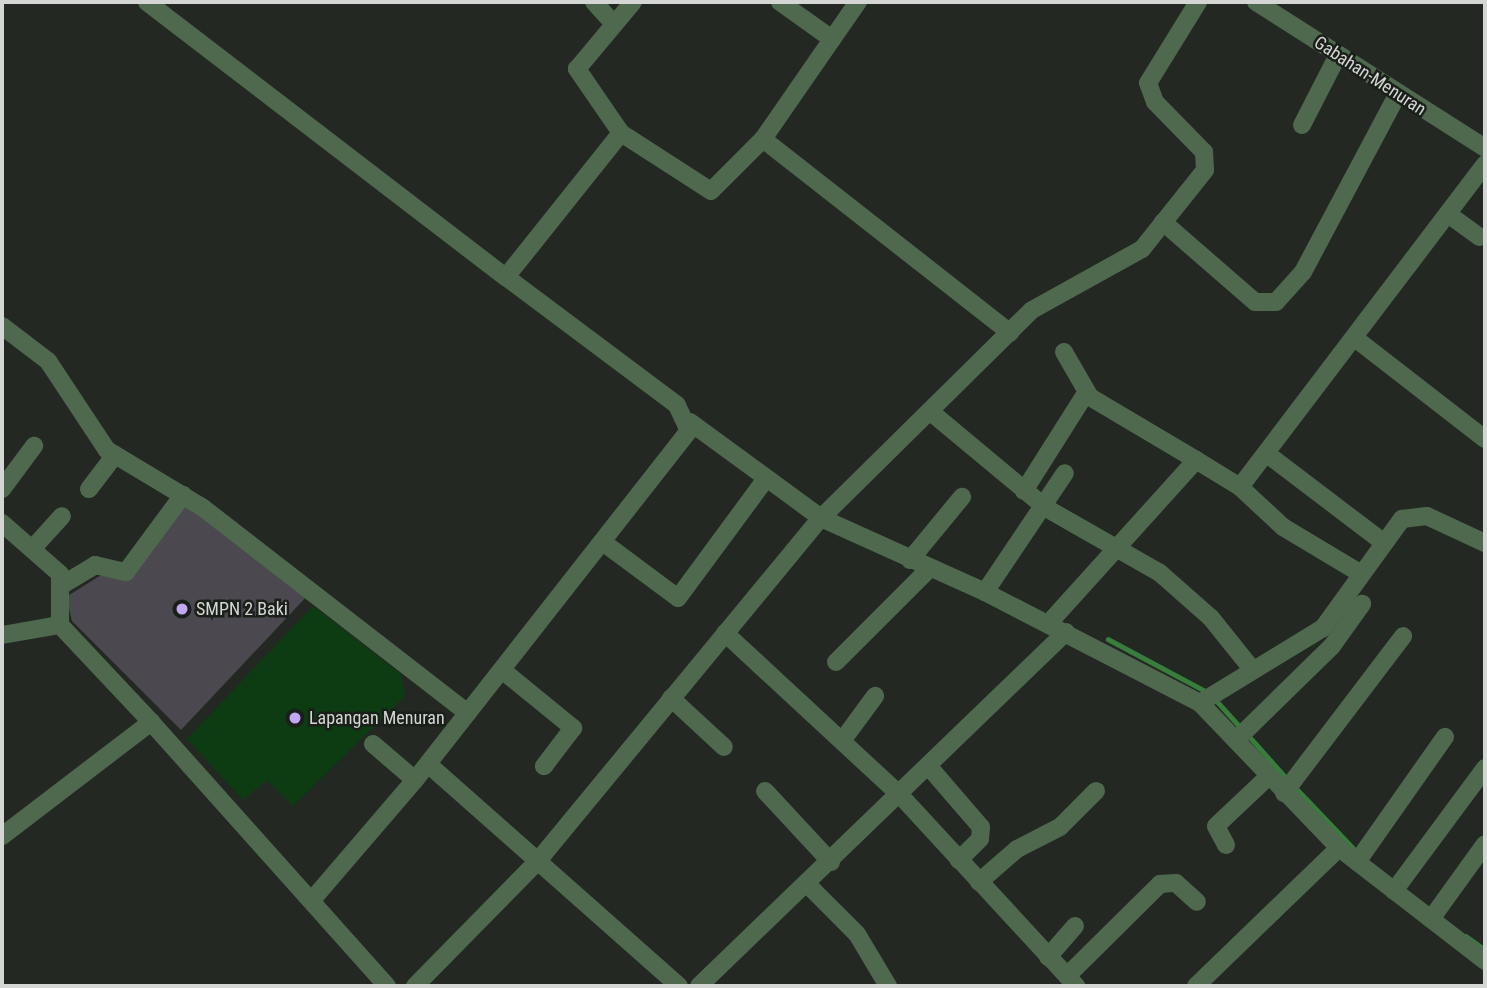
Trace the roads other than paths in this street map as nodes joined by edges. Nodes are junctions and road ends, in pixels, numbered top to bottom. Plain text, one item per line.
1 (147, 2) edge
2 (594, 2) edge
3 (634, 2) edge
4 (780, 2) edge
5 (858, 2) edge
6 (1198, 2) edge
7 (1256, 2) edge
8 (612, 22) junction
9 (832, 40) junction
10 (1337, 57) junction
11 (1397, 96) junction
12 (1302, 125) dead end
13 (621, 134) junction
14 (763, 139) junction
15 (1485, 148) edge
16 (1485, 164) edge
17 (1448, 214) junction
18 (1163, 222) junction
19 (1480, 237) dead end
20 (506, 277) junction
21 (2, 326) edge
22 (1010, 333) junction
23 (1356, 339) junction
24 (1064, 352) dead end
25 (1086, 393) junction
26 (932, 413) junction
27 (690, 422) junction
28 (1485, 439) edge
29 (34, 446) dead end
30 (1267, 454) junction
31 (115, 455) junction
32 (1196, 460) junction
33 (1065, 473) dead end
34 (765, 480) junction
35 (1240, 487) junction
36 (2, 489) edge
37 (89, 489) dead end
38 (1024, 491) junction
39 (183, 495) junction
40 (962, 497) dead end
41 (1046, 508) junction
42 (62, 516) dead end
43 (821, 518) junction
44 (2, 523) edge
45 (604, 542) junction
46 (1384, 542) junction
47 (1485, 543) edge
48 (1121, 545) junction
49 (33, 548) junction
50 (910, 560) junction
51 (929, 569) junction
52 (1360, 573) junction
53 (62, 585) junction
54 (985, 592) junction
55 (1362, 604) dead end
56 (1048, 624) junction
57 (60, 625) junction
58 (1066, 632) junction
59 (725, 633) junction
60 (2, 635) edge
61 (1403, 636) dead end
62 (836, 662) dead end
63 (1251, 668) junction
64 (502, 670) junction
65 (875, 696) dead end
66 (1206, 696) junction
67 (671, 698) junction
68 (468, 713) junction
69 (151, 722) junction
70 (1445, 737) dead end
71 (1237, 739) junction
72 (842, 741) junction
73 (373, 744) dead end
74 (724, 747) dead end
75 (428, 764) junction
76 (544, 766) dead end
77 (930, 768) junction
78 (1485, 768) edge
79 (1268, 777) junction
80 (415, 780) junction
81 (1096, 790) dead end
82 (765, 791) dead end
83 (1284, 793) junction
84 (900, 795) junction
85 (2, 835) edge
86 (1485, 844) edge
87 (1226, 845) dead end
88 (1339, 848) junction
89 (959, 860) junction
90 (537, 862) junction
91 (831, 862) junction
92 (1357, 862) junction
93 (979, 882) junction
94 (808, 885) junction
95 (1394, 891) junction
96 (312, 900) junction
97 (1196, 902) dead end
98 (1431, 919) junction
99 (1075, 926) dead end
100 (1048, 957) junction
101 (1485, 961) edge
102 (884, 979) edge
103 (1071, 981) edge
104 (387, 986) edge
105 (415, 986) edge
106 (679, 986) edge
107 (699, 986) edge
108 (867, 986) edge
109 (1196, 986) edge

1 - 20 street
2 - 8 street
3 - 8 street
4 - 9 street
5 - 9 street
6 - 18 street
7 - 10 street, Gabahan-Menuran
8 - 13 street
9 - 14 street
10 - 11 street, Gabahan-Menuran
10 - 12 street
11 - 15 street, Gabahan-Menuran
11 - 18 street
13 - 14 street
13 - 20 street
14 - 22 street
16 - 17 street
17 - 19 street
17 - 23 street
18 - 22 street
20 - 27 street
21 - 31 street
22 - 26 street
23 - 28 street
23 - 30 street
24 - 25 street
25 - 32 street
25 - 38 street
26 - 38 street
26 - 43 street
27 - 34 street
27 - 45 street
29 - 36 street
30 - 35 street
30 - 46 street
31 - 37 street
31 - 39 street
32 - 35 street
32 - 48 street
33 - 41 street
34 - 43 street
34 - 45 street
35 - 52 street
38 - 41 street
39 - 53 street
39 - 68 street
40 - 50 street
41 - 48 street
41 - 54 street
42 - 49 street
43 - 50 street
43 - 59 street
44 - 49 street
45 - 64 street
46 - 47 street
46 - 52 street
48 - 56 street
48 - 63 street
49 - 53 street
50 - 51 street
51 - 54 street
51 - 62 street
52 - 63 street
53 - 57 street
54 - 56 street
55 - 71 street
56 - 58 street
57 - 60 street
57 - 69 street
58 - 66 street
58 - 77 street
59 - 67 street
59 - 72 street
61 - 83 street
63 - 66 street
64 - 68 street
64 - 76 street
65 - 72 street
66 - 71 street
67 - 74 street
67 - 90 street
68 - 75 street
69 - 85 street
69 - 96 street
70 - 92 street
71 - 79 street
72 - 84 street
73 - 80 street
75 - 80 street
75 - 90 street
77 - 84 street
77 - 89 street
78 - 95 street
79 - 83 street
79 - 87 street
80 - 96 street
81 - 93 street
82 - 91 street
83 - 88 street
84 - 89 street
84 - 91 street
86 - 98 street
88 - 92 street
88 - 109 street
89 - 93 street
90 - 105 street
90 - 106 street
91 - 94 street
92 - 95 street
93 - 100 street
94 - 102 street
94 - 107 street
95 - 98 street
96 - 104 street
97 - 103 street
98 - 101 street
99 - 100 street
100 - 103 street
102 - 108 street

